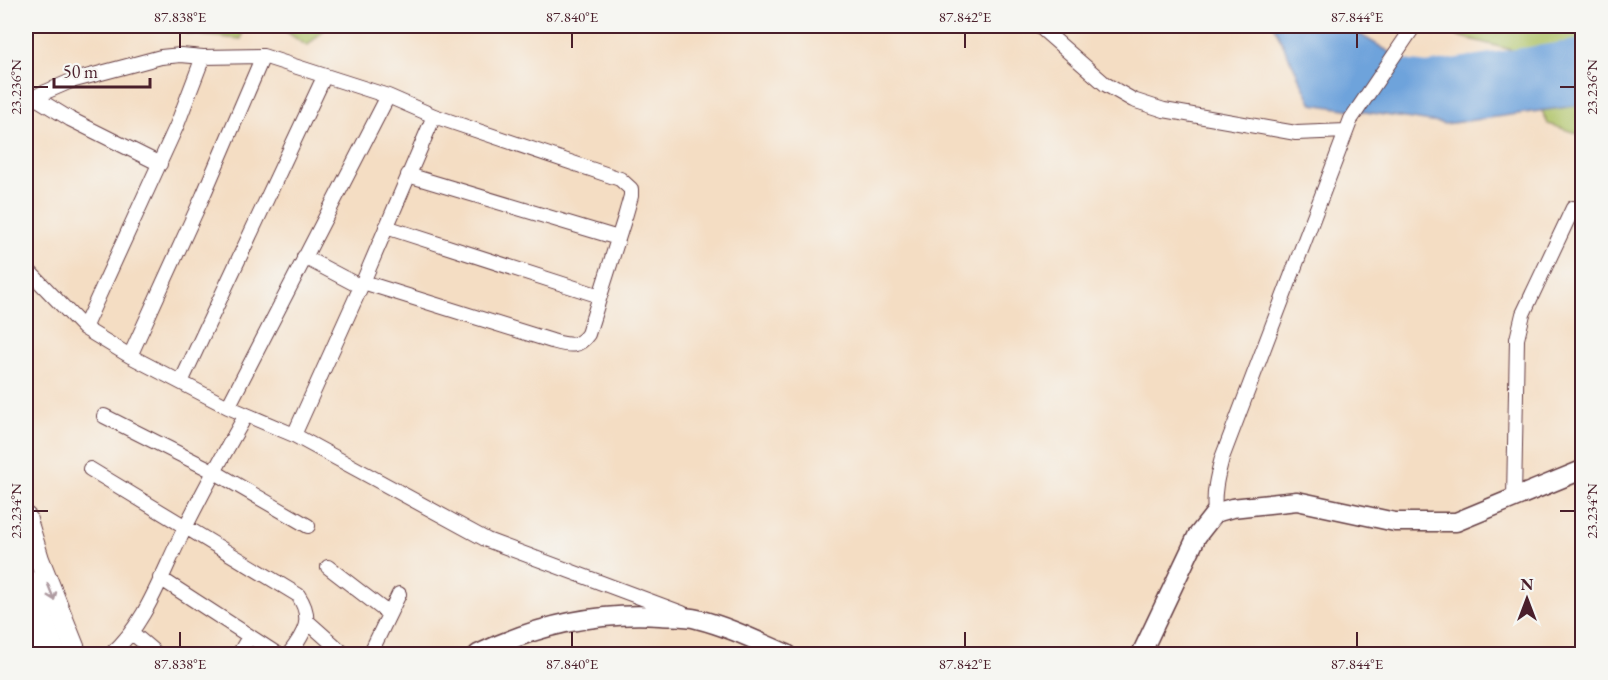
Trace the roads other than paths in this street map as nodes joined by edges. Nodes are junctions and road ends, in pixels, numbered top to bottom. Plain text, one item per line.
1 (1039, 26) edge
2 (1410, 31) edge
3 (263, 56) junction
4 (204, 57) junction
5 (324, 77) junction
6 (388, 96) junction
7 (30, 101) edge
8 (434, 116) junction
9 (1348, 125) junction
10 (160, 164) junction
11 (408, 175) junction
12 (1573, 208) dead end
13 (386, 226) junction
14 (618, 238) junction
15 (304, 257) junction
16 (26, 268) edge
17 (362, 284) junction
18 (600, 296) junction
19 (84, 328) junction
20 (130, 356) junction
21 (181, 382) junction
22 (228, 407) junction
23 (246, 414) junction
24 (104, 416) dead end
25 (294, 435) junction
26 (90, 469) dead end
27 (1582, 470) edge
28 (213, 471) junction
29 (1514, 498) junction
30 (1215, 513) junction
31 (26, 517) edge
32 (186, 526) junction
33 (308, 526) dead end
34 (328, 567) dead end
35 (160, 578) junction
36 (26, 580) edge
37 (399, 594) dead end
38 (389, 614) junction
39 (694, 618) junction
40 (307, 621) junction
41 (26, 632) edge
42 (131, 632) junction
43 (249, 637) junction
44 (35, 654) edge
45 (55, 654) edge
46 (77, 654) edge
47 (111, 654) edge
48 (157, 654) edge
49 (239, 654) edge
50 (277, 654) edge
51 (289, 654) edge
52 (344, 654) edge
53 (370, 654) edge
54 (478, 654) edge
55 (787, 654) edge
56 (1141, 654) edge

1 - 9 street
2 - 9 street
3 - 4 street
3 - 5 street
3 - 20 street
4 - 7 street
4 - 10 street
5 - 6 street
5 - 21 street
6 - 8 street
6 - 15 street
7 - 10 street
8 - 11 street
8 - 14 street
9 - 30 street
10 - 19 street
11 - 13 street
11 - 14 street
12 - 29 street
13 - 17 street
13 - 18 street
14 - 18 street
15 - 17 street
15 - 22 street
16 - 19 street
17 - 18 street
17 - 25 street
19 - 20 street
20 - 21 street
21 - 22 street
22 - 23 street
23 - 25 street
23 - 28 street
24 - 28 street
25 - 39 street
26 - 32 street
27 - 29 street
28 - 32 street
28 - 33 street
29 - 30 street
30 - 56 street
31 -> 46 main road
32 - 35 street
32 - 40 street
34 - 38 street
35 - 42 street
35 - 43 street
36 - 45 highway
37 - 38 street
38 - 53 street
39 - 54 street
39 - 55 street
40 - 51 street
40 - 52 street
41 - 44 highway
42 - 47 street
42 - 48 street
43 - 49 street
43 - 50 street

